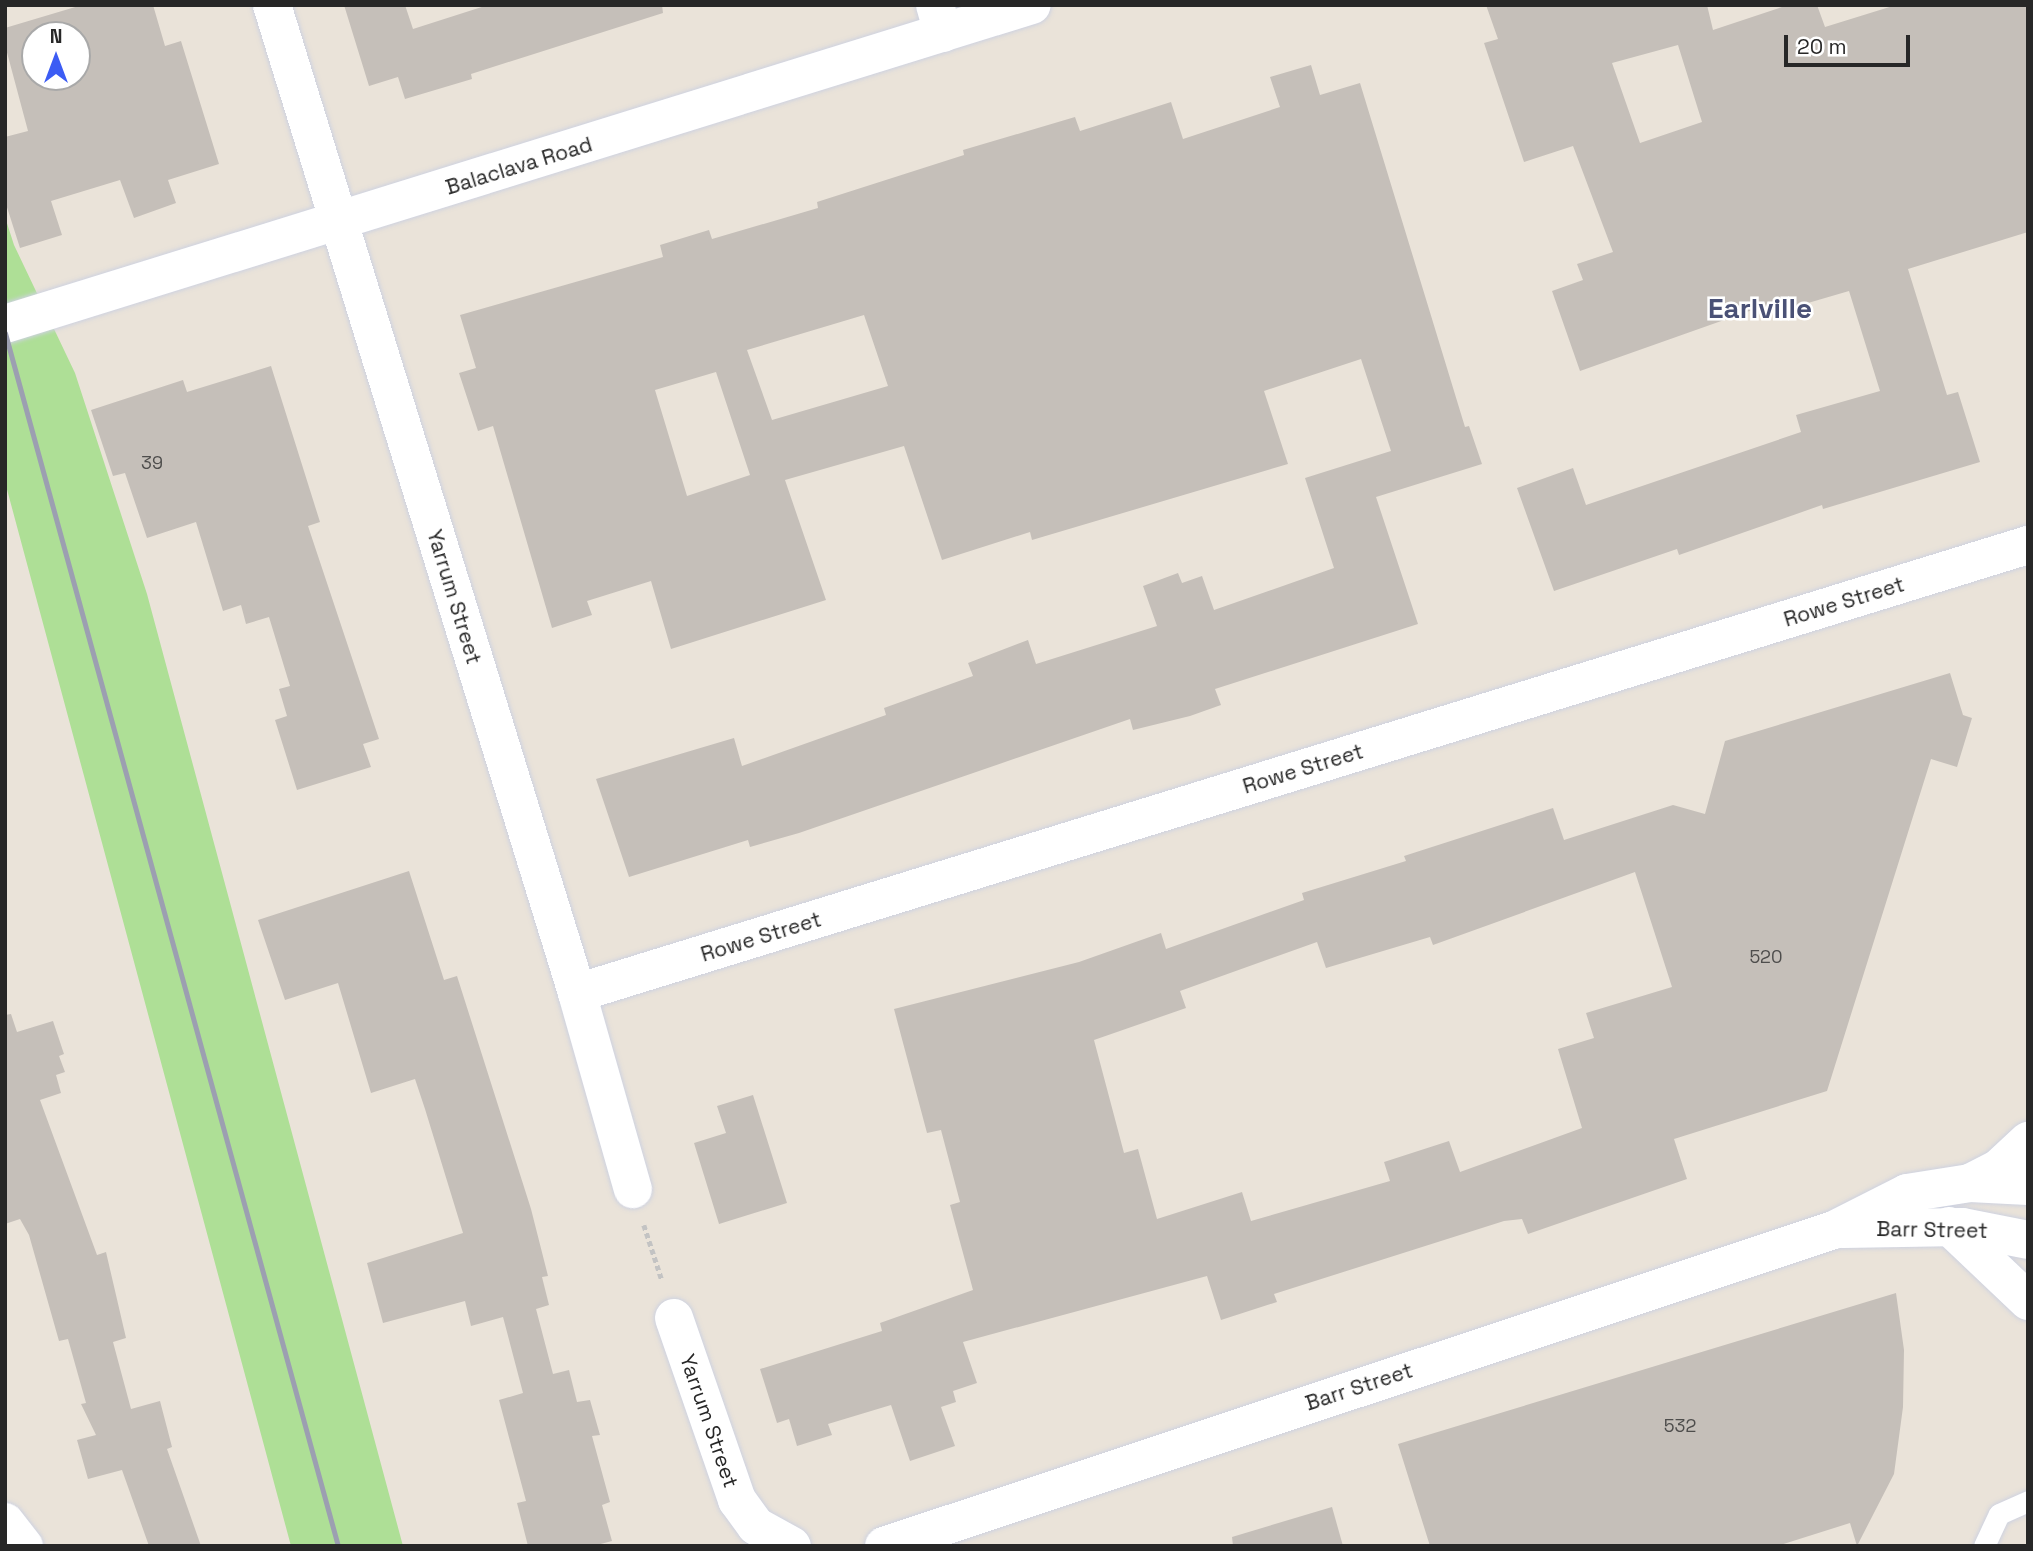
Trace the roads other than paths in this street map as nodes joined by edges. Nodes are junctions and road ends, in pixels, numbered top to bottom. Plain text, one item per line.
1 (272, 5) edge
2 (1032, 5) edge
3 (939, 19) edge
4 (337, 222) junction
5 (5, 324) edge
6 (2028, 545) edge
7 (577, 993) junction
8 (2028, 1141) edge
9 (1970, 1183) junction
10 (2028, 1186) edge
11 (633, 1189) road end
12 (1949, 1226) junction
13 (1834, 1230) junction
14 (2028, 1240) edge
15 (2028, 1301) edge
16 (674, 1318) road end
17 (2028, 1502) edge
18 (5, 1522) edge
19 (788, 1545) edge
20 (23, 1546) edge
21 (884, 1546) edge
22 (1984, 1546) edge

1 - 4 street, Yarrum Street
2 - 3 street, Balaclava Road
3 - 4 street, Balaclava Road
4 - 5 street, Balaclava Road
4 - 7 street, Yarrum Street
6 - 7 street, Rowe Street
7 - 11 street, Yarrum Street
8 - 9 street
9 - 10 street, Barr Street
9 - 13 street, Barr Street
12 - 13 street, Barr Street
12 - 14 street, Barr Street
12 - 15 street
13 - 21 street, Barr Street
16 - 19 street, Yarrum Street
17 - 22 lane
18 - 20 street

